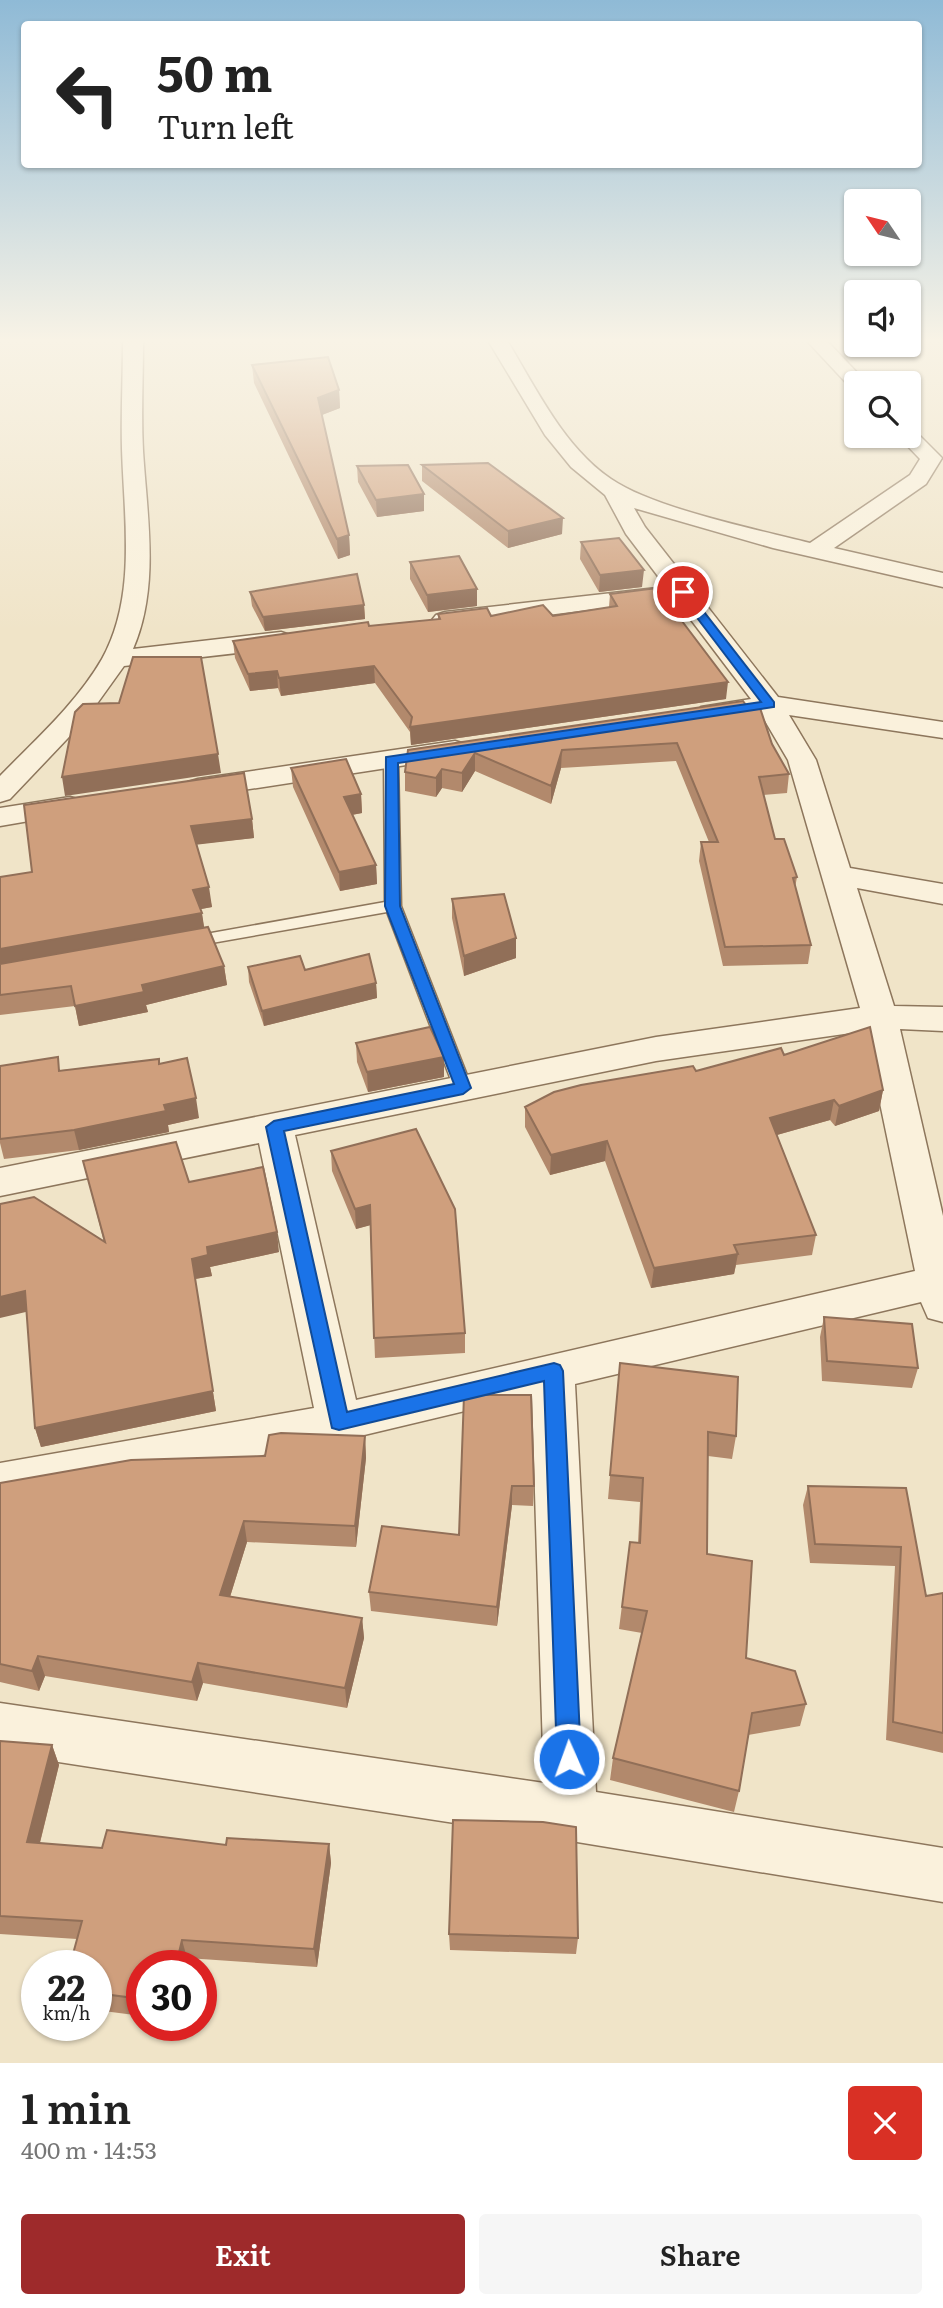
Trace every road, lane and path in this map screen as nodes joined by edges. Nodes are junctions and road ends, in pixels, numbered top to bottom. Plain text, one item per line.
1 (132, 438) edge
2 (558, 438) edge
3 (921, 448) edge
4 (935, 461) edge
5 (613, 489) junction
6 (814, 551) junction
7 (943, 580) edge
8 (683, 592) junction
9 (419, 623) edge
10 (309, 636) edge
11 (115, 659) junction
12 (769, 704) junction
13 (688, 716) edge
14 (943, 730) edge
15 (486, 746) edge
16 (391, 760) junction
17 (175, 791) edge
18 (0, 793) edge
19 (94, 803) edge
20 (0, 817) edge
21 (835, 875) junction
22 (943, 894) edge
23 (393, 906) junction
24 (176, 945) edge
25 (880, 1017) junction
26 (943, 1019) edge
27 (463, 1088) junction
28 (274, 1127) junction
29 (0, 1182) edge
30 (941, 1289) edge
31 (554, 1371) junction
32 (339, 1422) junction
33 (0, 1483) edge
34 (0, 1728) edge
35 (571, 1814) junction
36 (943, 1875) edge

1 - 11 street
2 - 5 street
3 - 4 street
4 - 6 street
5 - 6 street
5 - 8 street
6 - 7 street
8 - 9 street
8 - 12 street
10 - 11 street
11 - 18 street
12 - 13 street
12 - 14 street
12 - 21 street
15 - 16 street
16 - 17 street
16 - 23 lane
19 - 20 street
21 - 22 street
21 - 25 street
23 - 24 lane
23 - 27 lane
25 - 26 street
25 - 27 street
25 - 30 street
27 - 28 street
28 - 29 street
28 - 32 street
30 - 31 street
31 - 32 street
31 - 35 street
32 - 33 street
34 - 35 street
35 - 36 street

